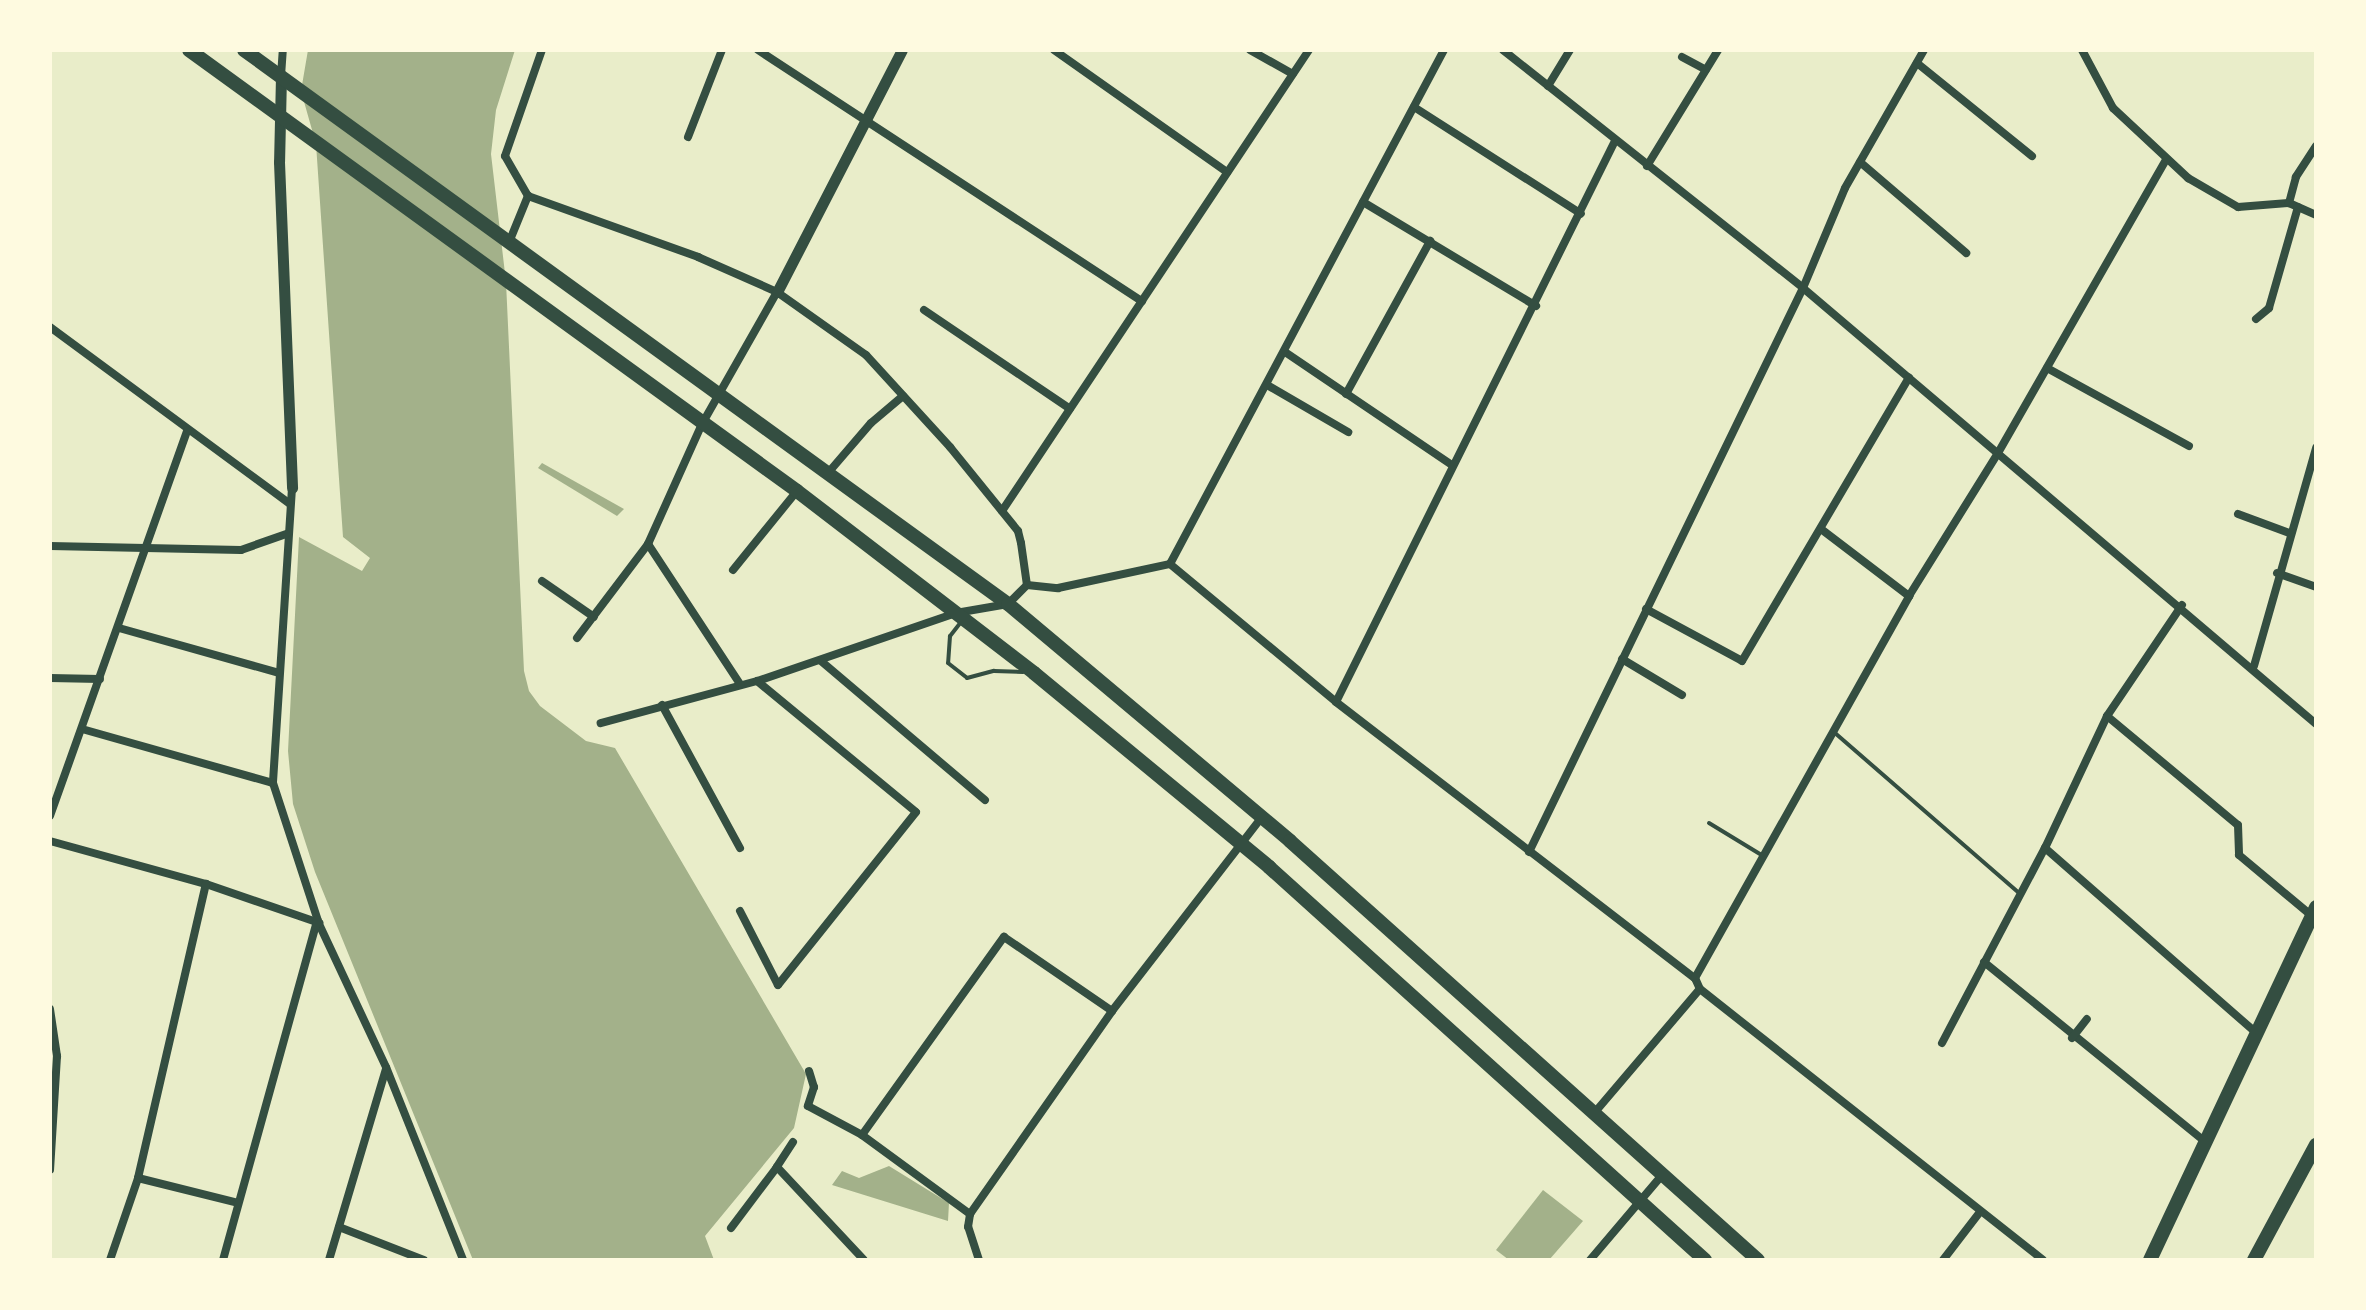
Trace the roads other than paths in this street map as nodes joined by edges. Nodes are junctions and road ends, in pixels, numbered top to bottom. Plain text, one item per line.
1 (189, 50) edge
2 (244, 50) edge
3 (283, 50) edge
4 (542, 50) edge
5 (722, 50) edge
6 (758, 50) edge
7 (902, 50) edge
8 (1054, 50) edge
9 (1250, 50) edge
10 (1309, 50) edge
11 (1444, 50) edge
12 (1503, 50) edge
13 (1570, 50) edge
14 (1718, 50) edge
15 (1924, 50) edge
16 (2082, 50) edge
17 (1682, 57) dead end
18 (1917, 63) junction
19 (1706, 70) junction
20 (1293, 74) junction
21 (281, 76) junction
22 (1548, 86) junction
23 (1414, 107) junction
24 (281, 117) junction
25 (865, 120) junction
26 (688, 137) dead end
27 (1615, 141) junction
28 (2316, 146) edge
29 (2032, 156) dead end
30 (2166, 160) junction
31 (1860, 162) junction
32 (1647, 166) junction
33 (1227, 172) junction
34 (528, 196) junction
35 (1363, 202) junction
36 (2293, 205) junction
37 (1581, 214) junction
38 (2316, 215) edge
39 (506, 238) junction
40 (1430, 241) junction
41 (1966, 253) dead end
42 (1803, 288) junction
43 (777, 292) junction
44 (1142, 301) junction
45 (1536, 306) junction
46 (924, 310) dead end
47 (2256, 319) dead end
48 (51, 329) edge
49 (1285, 352) junction
50 (2047, 368) junction
51 (1909, 377) junction
52 (1267, 385) junction
53 (723, 394) junction
54 (1346, 394) junction
55 (903, 396) junction
56 (1070, 409) junction
57 (702, 424) junction
58 (187, 431) junction
59 (1348, 432) dead end
60 (2189, 446) dead end
61 (2316, 448) edge
62 (1998, 453) junction
63 (1452, 465) junction
64 (828, 473) junction
65 (292, 488) joint
66 (797, 491) junction
67 (289, 503) junction
68 (1002, 511) junction
69 (2238, 514) dead end
70 (1821, 529) junction
71 (2289, 533) junction
72 (286, 534) junction
73 (648, 544) junction
74 (50, 546) edge
75 (147, 549) junction
76 (1170, 564) junction
77 (733, 570) dead end
78 (2277, 573) junction
79 (542, 581) dead end
80 (1027, 585) junction
81 (2316, 587) edge
82 (1909, 596) junction
83 (1008, 604) junction
84 (2182, 605) junction
85 (1646, 609) junction
86 (960, 616) junction
87 (594, 617) junction
88 (119, 628) junction
89 (577, 638) dead end
90 (1622, 659) junction
91 (821, 661) junction
92 (2254, 666) junction
93 (279, 673) junction
94 (1034, 673) junction
95 (50, 678) edge
96 (100, 679) junction
97 (757, 681) junction
98 (740, 684) junction
99 (1682, 695) dead end
100 (1336, 702) junction
101 (662, 705) junction
102 (2107, 716) junction
103 (601, 723) dead end
104 (2316, 724) edge
105 (82, 729) junction
106 (1833, 731) junction
107 (273, 783) junction
108 (985, 800) dead end
109 (50, 816) edge
110 (1262, 817) junction
111 (1709, 823) dead end
112 (50, 841) edge
113 (1239, 842) junction
114 (740, 848) dead end
115 (2045, 848) junction
116 (1529, 852) junction
117 (1763, 856) junction
118 (206, 884) junction
119 (2020, 894) junction
120 (740, 911) dead end
121 (2314, 911) edge
122 (318, 922) junction
123 (1984, 962) junction
124 (1695, 978) junction
125 (1700, 989) junction
126 (50, 1009) edge
127 (1112, 1011) junction
128 (2087, 1019) dead end
129 (2256, 1033) junction
130 (2072, 1038) junction
131 (1942, 1043) dead end
132 (386, 1067) junction
133 (809, 1071) dead end
134 (1596, 1111) junction
135 (862, 1135) junction
136 (793, 1142) dead end
137 (2208, 1143) junction
138 (2316, 1145) edge
139 (777, 1167) junction
140 (50, 1170) edge
141 (1664, 1173) junction
142 (138, 1178) junction
143 (1640, 1200) junction
144 (238, 1203) junction
145 (1980, 1212) junction
146 (970, 1214) junction
147 (339, 1227) junction
148 (731, 1228) dead end
149 (110, 1260) edge
150 (223, 1260) edge
151 (329, 1260) edge
152 (424, 1260) edge
153 (463, 1260) edge
154 (864, 1260) edge
155 (979, 1260) edge
156 (1590, 1260) edge
157 (1705, 1260) edge
158 (1758, 1260) edge
159 (1943, 1260) edge
160 (2043, 1260) edge
161 (2150, 1260) edge
162 (2254, 1260) edge

1 - 24 main road
2 - 21 main road
3 - 21 street
4 - 34 street
5 - 26 street
6 - 25 street
7 - 25 street
8 - 33 street
9 - 20 street
10 - 20 street
11 - 23 street
12 - 22 street
13 - 22 street
14 - 19 street
15 - 18 street
16 - 30 street
17 - 19 street
18 - 29 street
18 - 31 street
19 - 32 street
20 - 33 street
21 - 24 street
21 - 39 main road
22 - 27 street
23 - 35 street
23 - 37 street
24 - 57 main road
24 - 65 street
25 - 43 street
25 - 44 street
27 - 32 street
27 - 37 street
28 - 36 street
30 - 36 street
30 - 50 street
31 - 41 street
31 - 42 street
32 - 42 street
33 - 44 street
34 - 39 street
34 - 43 street
35 - 40 street
35 - 49 street
36 - 38 street
36 - 47 street
37 - 45 street
39 - 53 main road
40 - 45 street
40 - 54 street
42 - 51 street
42 - 85 street
43 - 53 street
43 - 55 street
44 - 56 street
45 - 63 street
46 - 56 street
48 - 58 street
49 - 52 street
49 - 54 street
50 - 60 street
50 - 62 street
51 - 62 street
51 - 70 street
52 - 59 street
52 - 76 street
53 - 57 street
53 - 64 main road
54 - 63 street
55 - 64 street
55 - 68 street
56 - 68 street
57 - 66 main road
57 - 73 street
58 - 67 street
58 - 75 street
61 - 71 street
62 - 82 street
62 - 84 street
63 - 100 street
64 - 83 main road
65 - 67 street
66 - 77 street
66 - 86 main road
67 - 72 street
68 - 80 street
69 - 71 street
70 - 82 street
70 - 85 street
71 - 78 street
72 - 75 street
72 - 93 street
73 - 87 street
73 - 98 street
74 - 75 street
75 - 88 street
76 - 80 street
76 - 100 street
78 - 81 street
78 - 92 street
79 - 87 street
80 - 83 street
82 - 106 street
83 - 86 street
83 - 110 main road
84 - 92 street
84 - 102 street
85 - 90 street
86 - 91 street
86 - 94 main road
86 - 94 lane
87 - 89 street
88 - 93 street
88 - 96 street
90 - 99 street
90 - 116 street
91 - 97 street
91 - 108 street
92 - 104 street
93 - 107 street
94 - 113 main road
95 - 96 street
96 - 105 street
97 - 98 street
97 - 120 street
98 - 101 street
100 - 116 street
101 - 103 street
101 - 114 street
102 - 115 street
102 - 121 street
105 - 107 street
105 - 109 street
106 - 117 street
106 - 119 lane
107 - 122 street
110 - 113 street
110 - 134 main road
111 - 117 lane
112 - 118 street
113 - 127 street
113 - 143 main road
115 - 119 street
115 - 129 street
116 - 124 street
117 - 124 street
118 - 122 street
118 - 142 street
119 - 123 street
121 - 129 main road
122 - 132 street
122 - 144 street
123 - 130 street
123 - 131 street
124 - 125 street
125 - 134 street
125 - 145 street
126 - 140 street
127 - 135 street
127 - 146 street
128 - 130 street
129 - 137 main road
130 - 137 street
132 - 147 street
132 - 153 street
133 - 135 street
134 - 141 main road
135 - 146 street
136 - 139 street
137 - 161 main road
138 - 162 main road
139 - 148 street
139 - 154 street
141 - 143 street
141 - 158 main road
142 - 144 street
142 - 149 street
143 - 156 street
143 - 157 main road
144 - 150 street
145 - 159 street
145 - 160 street
146 - 155 street
147 - 151 street
147 - 152 street

